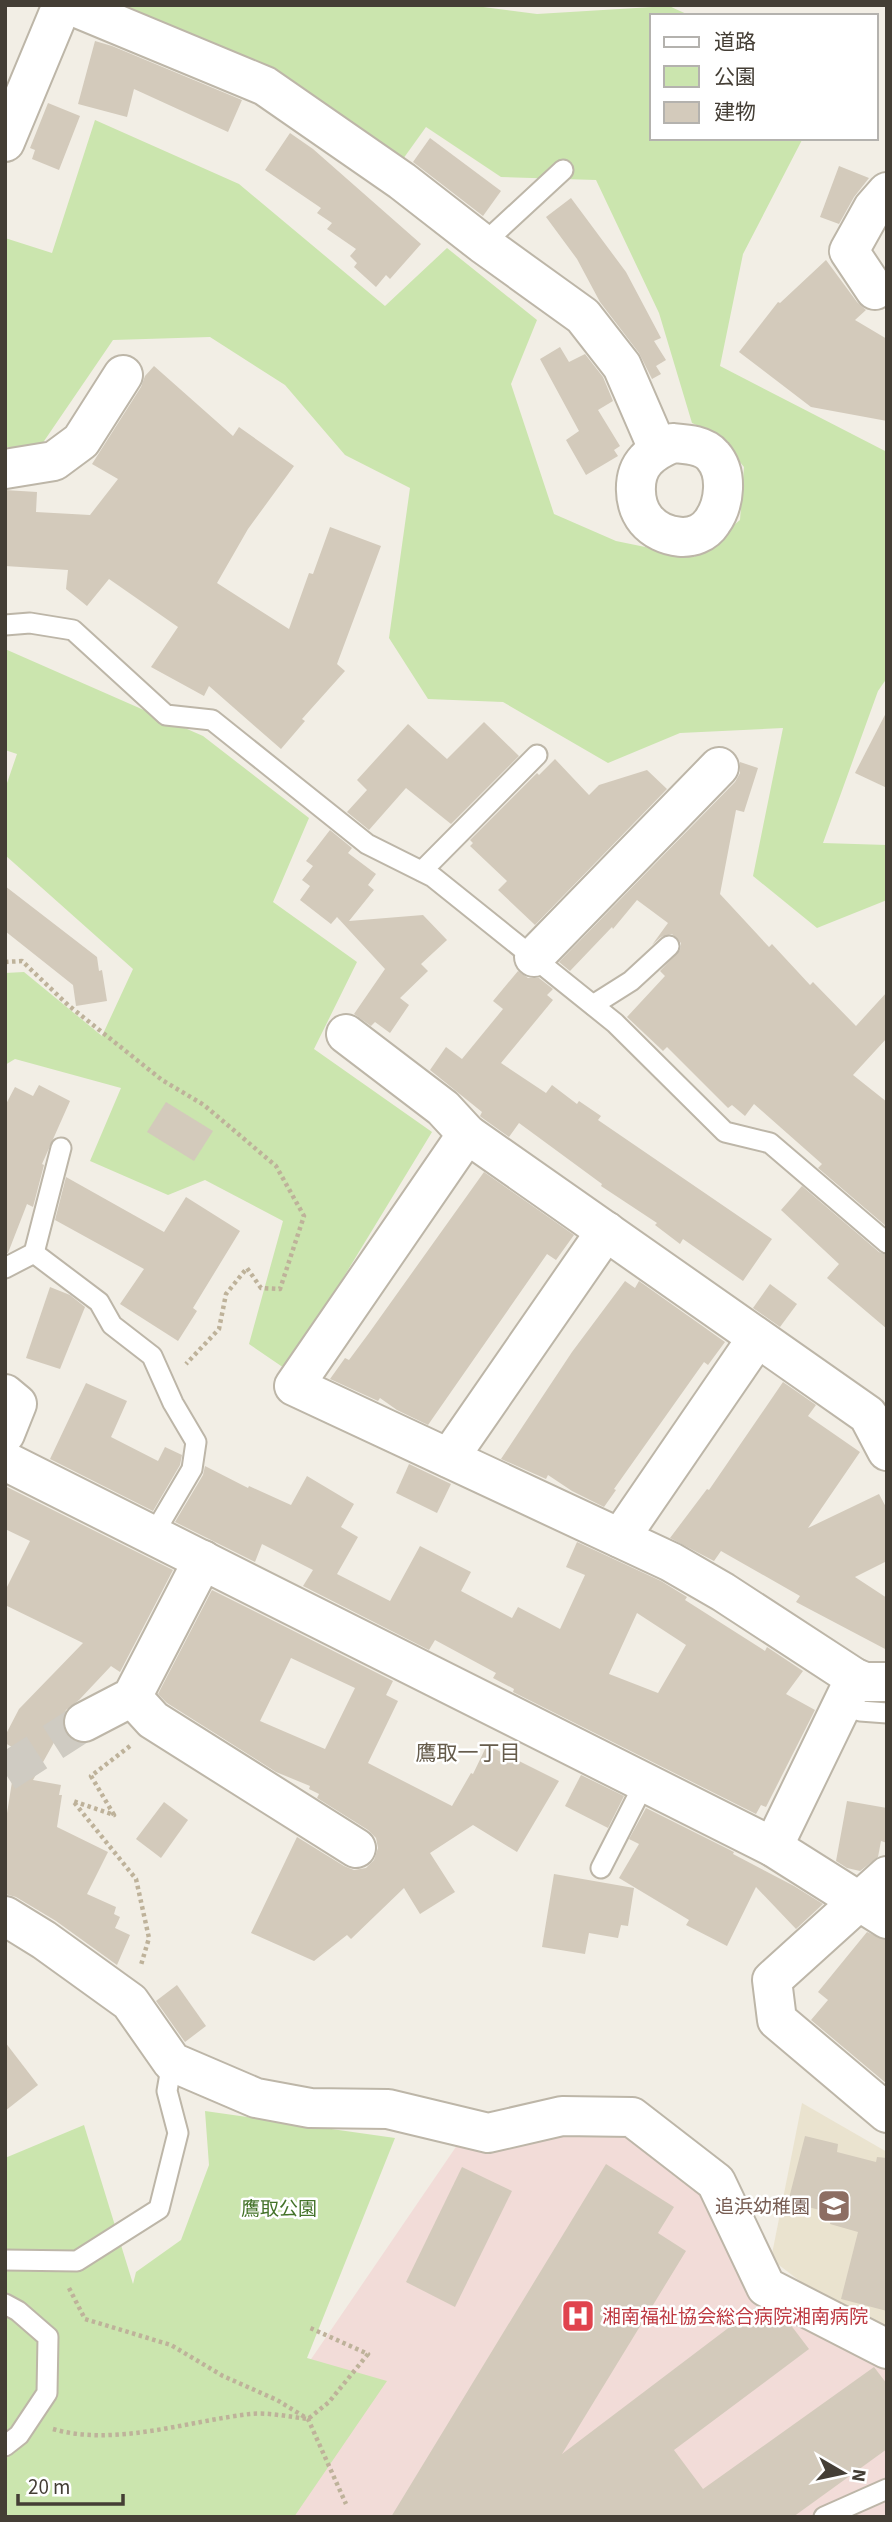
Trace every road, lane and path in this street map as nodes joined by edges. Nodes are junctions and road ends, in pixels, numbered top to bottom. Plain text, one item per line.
1 (62, 5) edge
2 (69, 5) edge
3 (5, 142) edge
4 (564, 170) dead end
5 (887, 192) edge
6 (483, 244) junction
7 (875, 290) dead end
8 (123, 375) dead end
9 (658, 449) dead end
10 (5, 469) edge
11 (5, 625) edge
12 (537, 755) dead end
13 (719, 767) dead end
14 (422, 871) junction
15 (669, 946) dead end
16 (534, 957) junction
17 (5, 962) edge
18 (593, 1004) junction
19 (346, 1034) dead end
20 (467, 1134) junction
21 (61, 1148) dead end
22 (606, 1231) junction
23 (887, 1243) edge
24 (34, 1253) junction
25 (5, 1268) edge
26 (757, 1338) junction
27 (166, 1385) junction
28 (5, 1394) edge
29 (5, 1434) edge
30 (887, 1451) edge
31 (449, 1458) junction
32 (5, 1461) edge
33 (153, 1535) junction
34 (620, 1538) junction
35 (203, 1560) junction
36 (862, 1689) edge
37 (132, 1697) junction
38 (887, 1713) edge
39 (84, 1723) tunnel mouth
40 (645, 1782) junction
41 (774, 1847) junction
42 (356, 1848) dead end
43 (601, 1868) dead end
44 (878, 1898) edge
45 (5, 1916) edge
46 (130, 2002) junction
47 (172, 2062) junction
48 (887, 2113) edge
49 (5, 2260) edge
50 (53, 2260) junction
51 (5, 2304) edge
52 (308, 2327) dead end
53 (887, 2349) edge
54 (308, 2418) junction
55 (28, 2422) junction
56 (5, 2446) edge
57 (887, 2489) edge
58 (346, 2504) dead end
59 (824, 2517) edge

1 - 3 street
2 - 6 street
4 - 6 lane
5 - 7 street
6 - 9 street
8 - 10 street
11 - 14 lane
12 - 14 lane
13 - 16 street
14 - 16 lane
15 - 18 lane
16 - 18 lane
17 - 27 path
18 - 23 lane
19 - 20 street
20 - 22 street
20 - 31 street
21 - 24 lane
22 - 26 street
22 - 31 street
24 - 25 lane
24 - 27 lane
26 - 30 street
26 - 34 street
27 - 33 lane
28 - 29 street
31 - 34 street
32 - 33 street
33 - 35 street
34 - 36 street
35 - 37 street
35 - 40 street
36 - 38 lane
36 - 41 street
37 - 39 street
37 - 42 street
37 - 46 path
40 - 41 street
40 - 43 lane
41 - 44 street
44 - 48 street
45 - 46 street
46 - 47 street
47 - 50 lane
47 - 53 street
49 - 50 lane
50 - 54 path
51 - 55 lane
52 - 54 path
54 - 55 path
54 - 58 path
55 - 56 lane
57 - 59 lane

